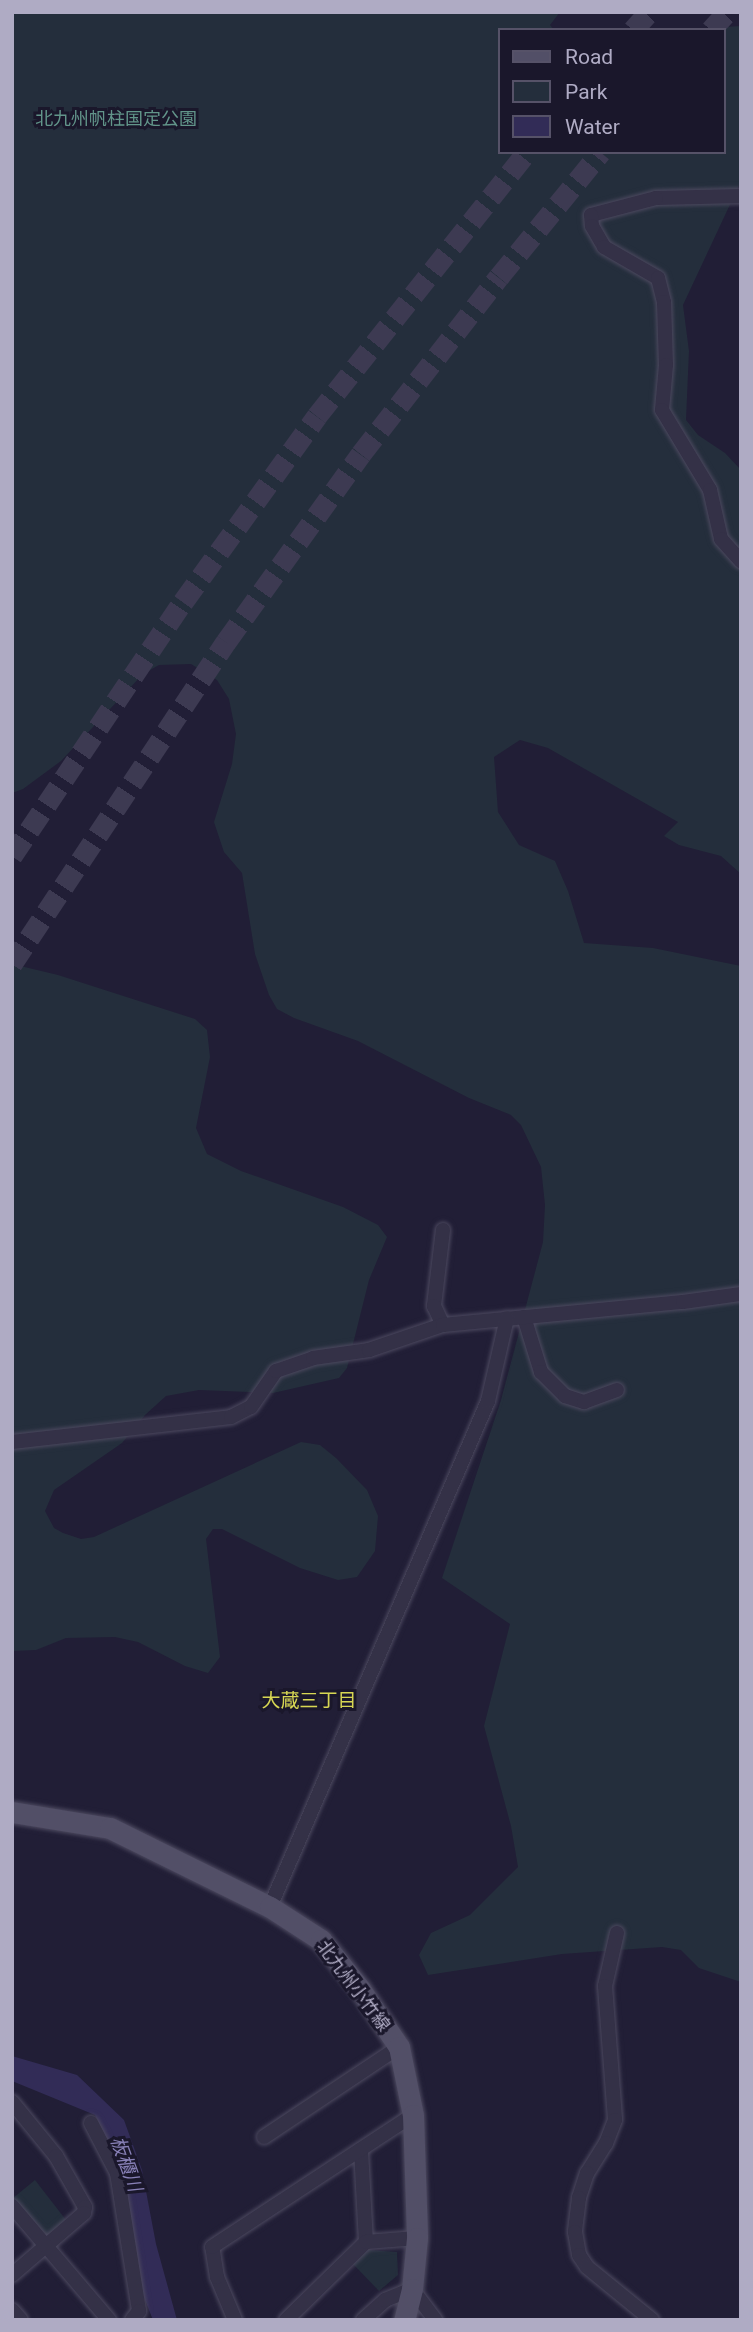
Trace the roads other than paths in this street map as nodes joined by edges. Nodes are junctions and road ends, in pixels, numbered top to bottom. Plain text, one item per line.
1 (741, 196) edge
2 (741, 561) edge
3 (443, 1230) dead end
4 (741, 1294) edge
5 (524, 1317) junction
6 (508, 1318) junction
7 (443, 1325) junction
8 (617, 1390) dead end
9 (12, 1442) edge
10 (12, 1812) edge
11 (270, 1907) junction
12 (617, 1933) dead end
13 (399, 2047) junction
14 (12, 2102) edge
15 (413, 2115) junction
16 (90, 2123) dead end
17 (264, 2137) dead end
18 (360, 2150) junction
19 (12, 2206) edge
20 (417, 2238) junction
21 (366, 2242) junction
22 (46, 2245) junction
23 (12, 2275) edge
24 (412, 2289) junction
25 (12, 2310) edge
26 (21, 2320) edge
27 (109, 2320) edge
28 (132, 2320) edge
29 (234, 2320) edge
30 (286, 2320) edge
31 (363, 2320) edge
32 (404, 2320) edge
33 (435, 2320) edge
34 (652, 2320) edge

1 - 2 street
3 - 7 street
4 - 5 street
5 - 6 street
5 - 8 street
6 - 7 street
6 - 11 street
7 - 9 street
10 - 11 main road, 北九州小竹線
11 - 13 main road, 北九州小竹線
12 - 34 street
13 - 15 main road, 北九州小竹線
13 - 17 street
14 - 22 street
15 - 18 street
15 - 20 main road, 北九州小竹線
16 - 28 street
18 - 21 street
18 - 29 street
19 - 22 street
20 - 21 street
20 - 24 main road, 北九州小竹線
21 - 30 street
22 - 23 street
22 - 27 street
24 - 31 street
24 - 32 main road, 北九州小竹線
24 - 33 street
25 - 26 street

